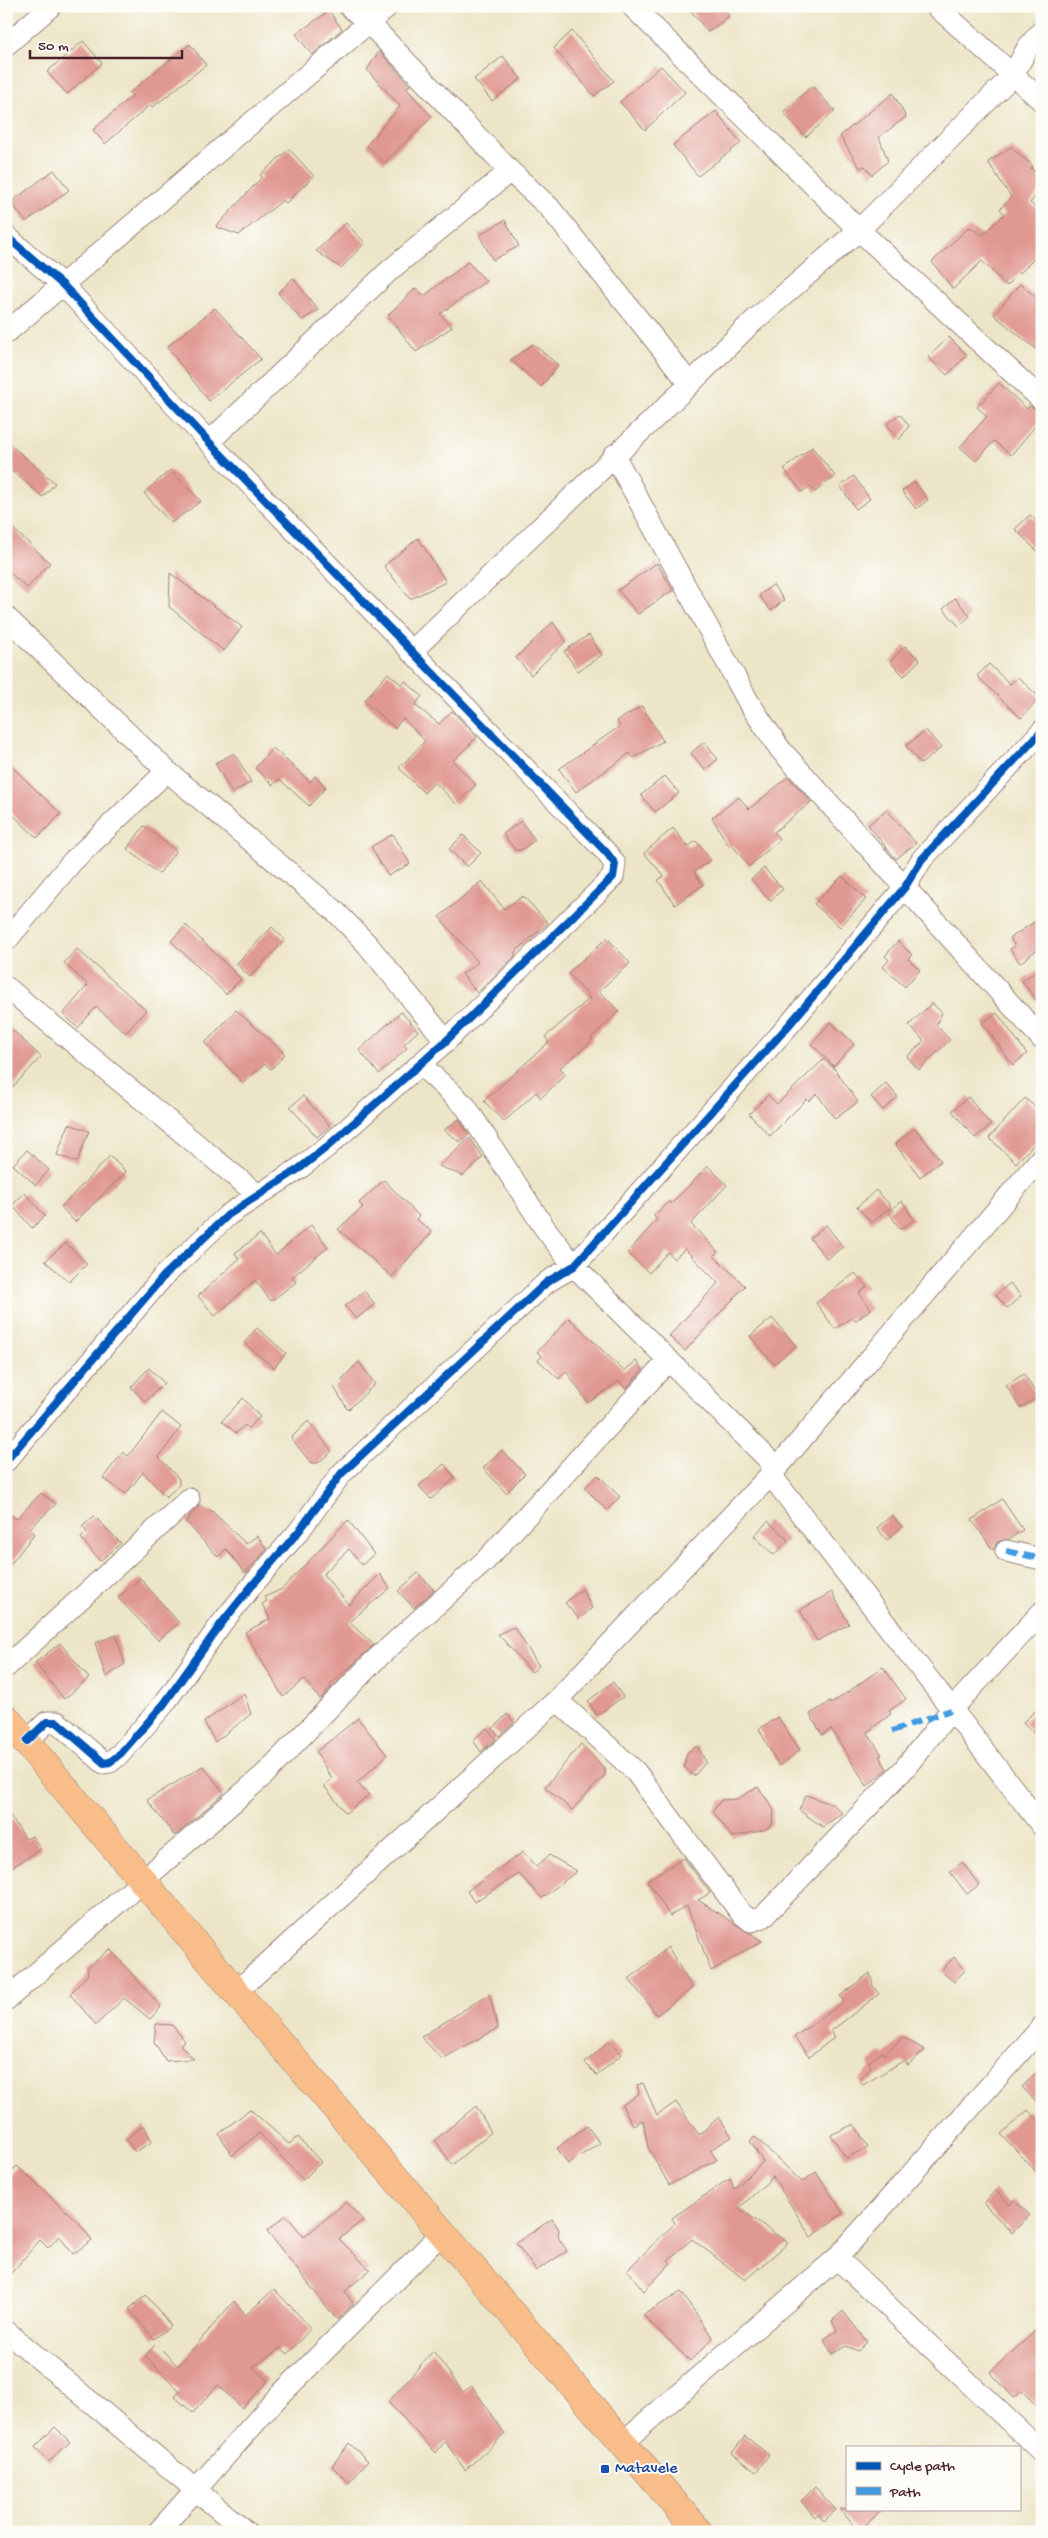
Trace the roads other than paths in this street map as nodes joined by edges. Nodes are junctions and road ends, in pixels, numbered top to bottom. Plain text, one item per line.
1 (51, 6) edge
2 (349, 6) edge
3 (388, 6) edge
4 (632, 6) edge
5 (936, 6) edge
6 (369, 23) junction
7 (1042, 31) edge
8 (6, 45) edge
9 (1013, 75) junction
10 (1042, 101) edge
11 (510, 171) junction
12 (859, 230) junction
13 (6, 236) edge
14 (63, 285) junction
15 (6, 333) edge
16 (690, 384) junction
17 (1042, 400) edge
18 (209, 442) junction
19 (614, 455) junction
20 (6, 617) edge
21 (410, 652) junction
22 (1042, 731) edge
23 (167, 771) junction
24 (905, 887) junction
25 (6, 941) edge
26 (6, 987) edge
27 (1042, 1039) edge
28 (446, 1041) junction
29 (420, 1064) junction
30 (1042, 1157) edge
31 (258, 1195) junction
32 (574, 1266) junction
33 (669, 1360) junction
34 (6, 1461) edge
35 (774, 1471) junction
36 (189, 1500) dead end
37 (1006, 1551) dead end
38 (1042, 1558) edge
39 (1042, 1612) edge
40 (6, 1667) edge
41 (557, 1700) junction
42 (951, 1710) junction
43 (6, 1718) edge
44 (27, 1741) junction
45 (1042, 1826) edge
46 (144, 1882) junction
47 (236, 1992) junction
48 (6, 2000) edge
49 (1042, 2027) edge
50 (443, 2232) junction
51 (837, 2258) junction
52 (6, 2331) edge
53 (623, 2442) junction
54 (1042, 2452) edge
55 (194, 2489) junction
56 (158, 2532) edge
57 (246, 2532) edge
58 (699, 2532) edge

1 - 8 street
2 - 6 street
3 - 6 street
4 - 12 street
5 - 9 street
6 - 11 street
6 - 14 street
7 - 9 street
9 - 10 street
9 - 12 street
11 - 16 street
11 - 18 street
12 - 16 street
12 - 17 street
13 - 14 street
14 - 15 street
14 - 18 street
16 - 19 street
18 - 21 street
19 - 21 street
19 - 24 street
20 - 23 street
21 - 28 street
22 - 24 street
23 - 25 street
23 - 28 street
24 - 27 street
24 - 32 street
26 - 31 street
28 - 29 street
29 - 31 street
29 - 32 street
30 - 35 street
31 - 34 street
32 - 33 street
32 - 44 street
33 - 35 street
33 - 46 street
35 - 41 street
35 - 42 street
36 - 40 street
37 - 38 street
39 - 42 street
41 - 42 street
41 - 47 street
42 - 45 street
43 - 44 highway
44 - 46 highway
46 - 47 highway
46 - 48 street
47 - 50 highway
49 - 51 street
50 - 53 highway
50 - 55 street
51 - 53 street
51 - 54 street
52 - 55 street
53 - 58 highway
55 - 56 street
55 - 57 street

